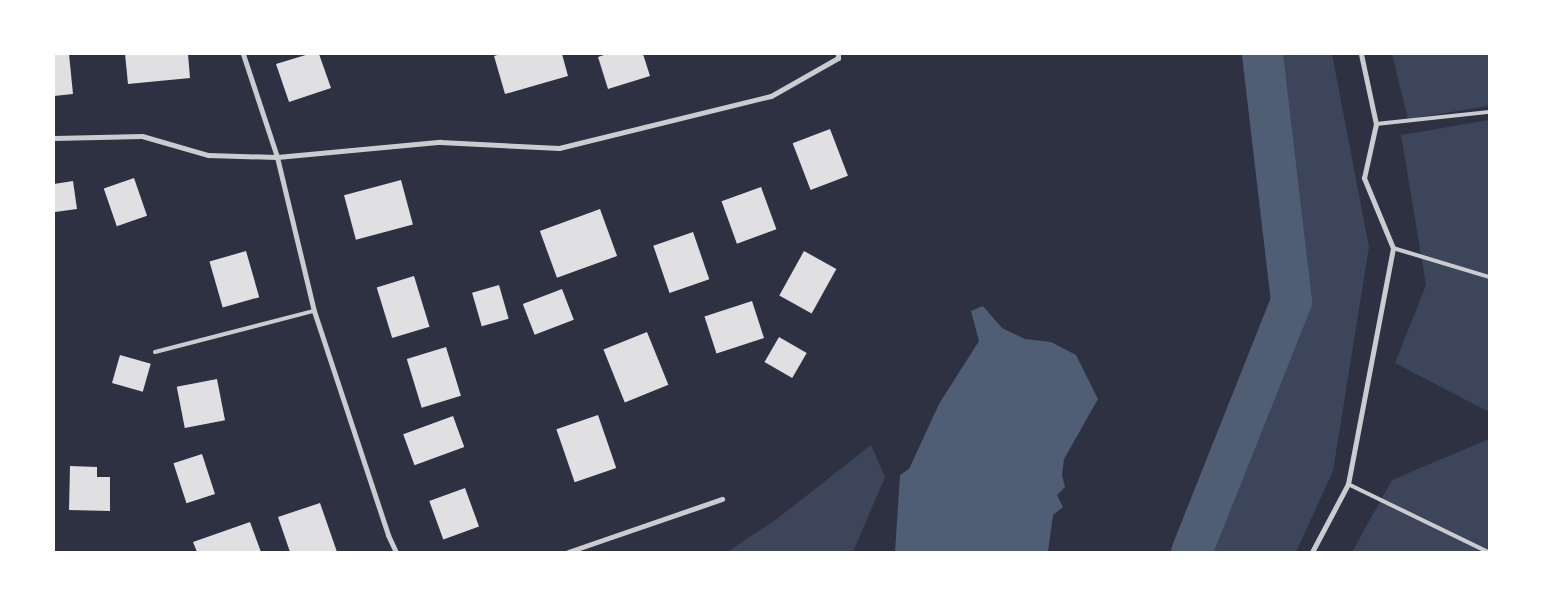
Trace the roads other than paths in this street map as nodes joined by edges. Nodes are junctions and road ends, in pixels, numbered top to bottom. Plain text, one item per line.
1 (243, 54) edge
2 (838, 54) edge
3 (1361, 54) edge
4 (1489, 112) edge
5 (1376, 124) junction
6 (54, 138) edge
7 (277, 157) junction
8 (1393, 248) junction
9 (1489, 277) edge
10 (314, 311) junction
11 (155, 352) dead end
12 (1348, 484) junction
13 (722, 499) dead end
14 (396, 552) edge
15 (568, 552) edge
16 (1312, 552) edge
17 (1488, 552) edge

1 - 7 street
2 - 7 street
3 - 5 street
4 - 5 lane
5 - 8 street
6 - 7 street
7 - 10 street
8 - 9 lane
8 - 12 street
10 - 11 lane
10 - 14 street
12 - 16 street
12 - 17 lane
13 - 15 street

